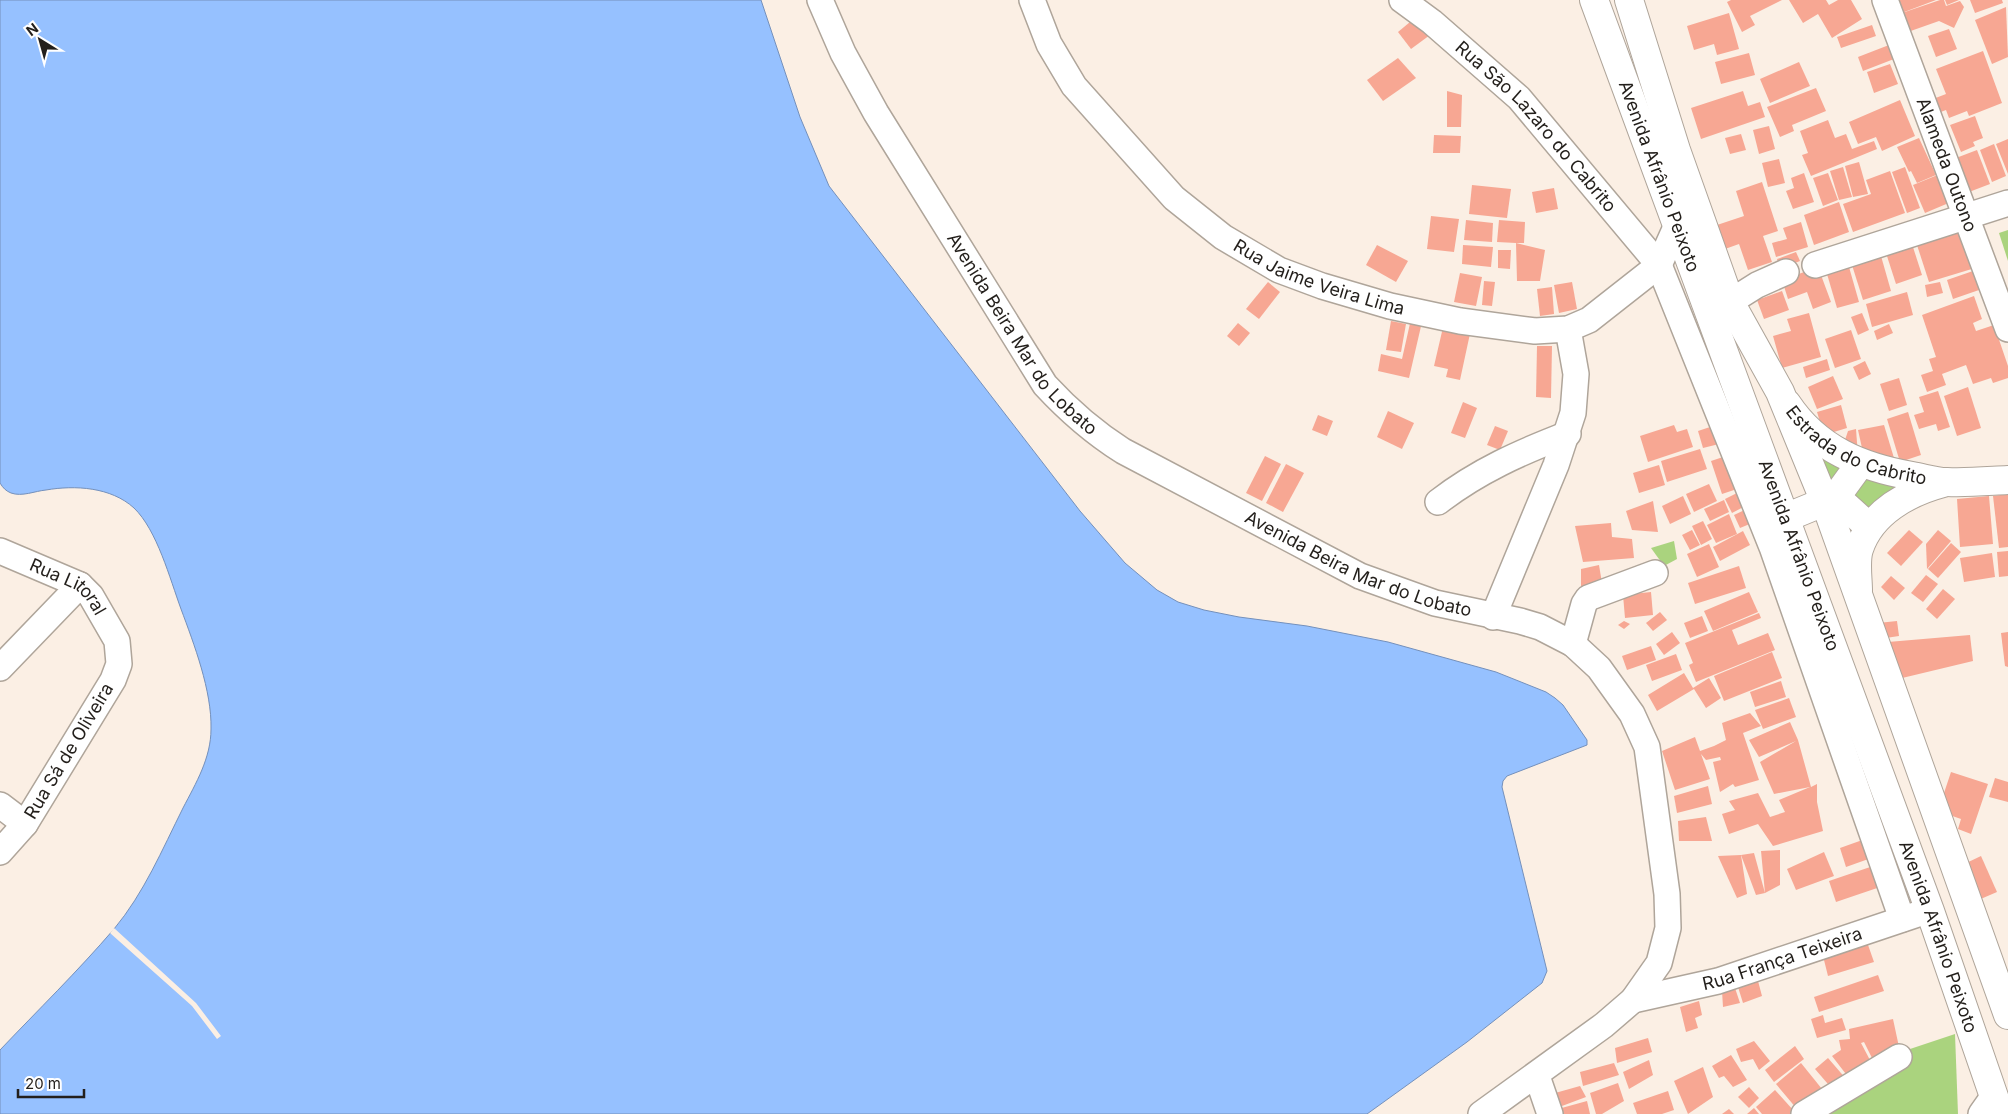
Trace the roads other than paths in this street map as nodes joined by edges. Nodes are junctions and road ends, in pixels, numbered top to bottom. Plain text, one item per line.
1 (820, 0) edge
2 (1032, 0) edge
3 (1402, 0) edge
4 (1594, 0) edge
5 (1629, 0) edge
6 (1885, 0) edge
7 (2008, 203) edge
8 (1967, 216) junction
9 (1677, 225) junction
10 (1658, 265) junction
11 (1815, 265) dead end
12 (1786, 272) dead end
13 (1730, 302) junction
14 (1568, 329) junction
15 (2008, 329) edge
16 (1780, 392) junction
17 (1568, 434) junction
18 (1860, 464) junction
19 (2008, 480) edge
20 (1945, 482) junction
21 (1831, 500) junction
22 (1438, 502) dead end
23 (1785, 518) junction
24 (1869, 527) junction
25 (0, 551) edge
26 (1655, 574) dead end
27 (80, 585) junction
28 (1858, 594) junction
29 (1493, 617) junction
30 (117, 641) joint
31 (1573, 644) junction
32 (0, 668) edge
33 (0, 805) edge
34 (25, 824) junction
35 (0, 852) edge
36 (1930, 911) junction
37 (1902, 919) junction
38 (1634, 1000) junction
39 (2007, 1006) edge
40 (1899, 1057) dead end
41 (1537, 1076) junction
42 (1991, 1108) edge
43 (1481, 1114) edge
44 (1550, 1114) edge
45 (1804, 1114) edge

1 - 29 street, Avenida Beira Mar do Lobato
2 - 14 street, Rua Jaime Veira Lima
3 - 10 street, Rua São Lazaro do Cabrito
4 - 9 main road, Avenida Afrânio Peixoto
5 - 13 main road, Avenida Afrânio Peixoto
6 - 8 street, Alameda Outono
7 - 8 street
8 - 11 street
8 - 15 street, Alameda Outono
9 - 10 street, Rua Jaime Veira Lima
9 - 23 main road, Avenida Afrânio Peixoto
10 - 14 street, Rua Jaime Veira Lima
10 - 37 street, Rua São Lazaro do Cabrito
12 - 13 street
13 - 16 main road, Avenida Afrânio Peixoto
14 - 17 street
16 - 18 main road, Estrada do Cabrito
16 - 21 main road, Avenida Afrânio Peixoto
17 - 22 street
17 - 29 street
18 - 20 main road, Estrada do Cabrito
18 - 21 main road
19 - 20 main road, Estrada do Cabrito
20 - 24 main road, Estrada do Cabrito
21 - 23 main road
21 - 24 main road
21 - 28 main road, Avenida Afrânio Peixoto
23 - 36 main road, Avenida Afrânio Peixoto
24 - 28 main road, Estrada do Cabrito
25 - 27 street, Rua Litoral
26 - 31 street
27 - 30 street, Rua Litoral
27 - 32 street
28 - 39 main road, Avenida Afrânio Peixoto
29 - 31 street, Avenida Beira Mar do Lobato
30 - 34 street, Rua Sá de Oliveira
31 - 38 street, Avenida Beira Mar do Lobato
33 - 34 street
34 - 35 street, Rua Sá de Oliveira
36 - 37 street, Rua França Teixeira
36 - 42 main road, Avenida Afrânio Peixoto
37 - 38 street, Rua França Teixeira
38 - 41 street, Avenida Beira Mar do Lobato
40 - 45 street
41 - 43 street, Avenida Beira Mar do Lobato
41 - 44 street

